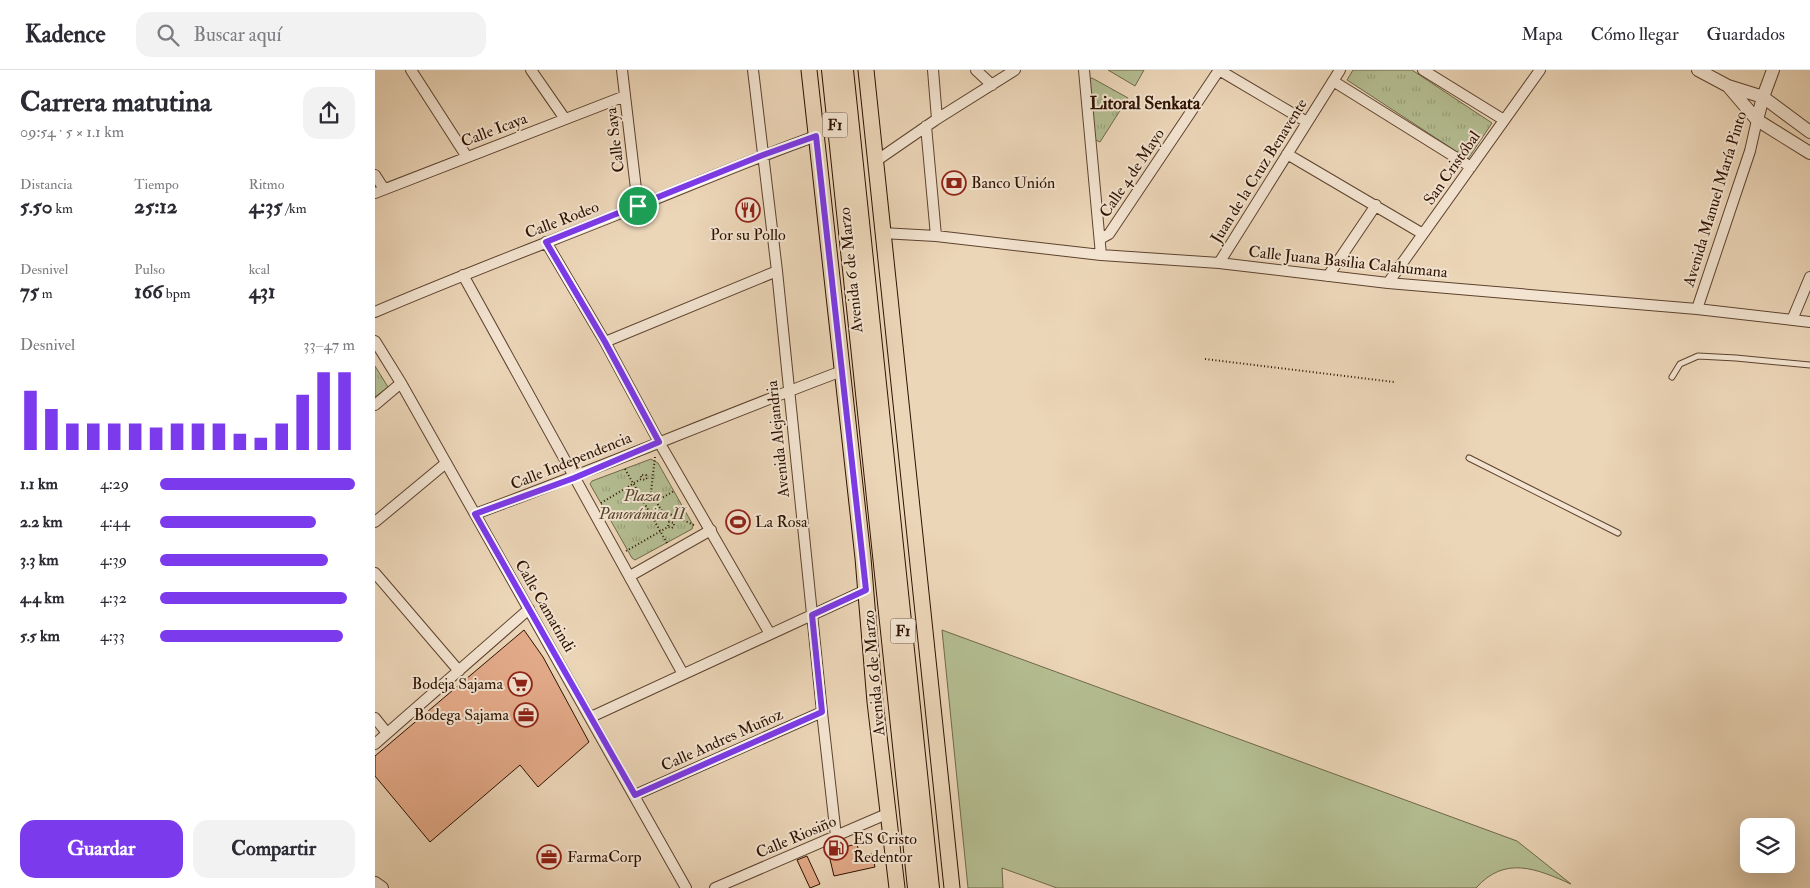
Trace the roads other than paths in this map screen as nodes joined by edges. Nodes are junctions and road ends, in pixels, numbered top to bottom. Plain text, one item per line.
1 (411, 70) edge
2 (531, 70) edge
3 (622, 70) edge
4 (753, 70) edge
5 (809, 70) edge
6 (830, 70) edge
7 (845, 70) edge
8 (866, 70) edge
9 (933, 70) edge
10 (976, 70) edge
11 (1015, 70) edge
12 (1084, 70) edge
13 (1219, 70) edge
14 (1341, 70) edge
15 (1423, 70) edge
16 (1540, 70) edge
17 (1698, 70) edge
18 (1773, 70) edge
19 (1333, 81) junction
20 (992, 84) junction
21 (1728, 86) junction
22 (625, 96) junction
23 (1763, 97) junction
24 (565, 119) junction
25 (937, 119) junction
26 (1504, 120) junction
27 (1757, 120) junction
28 (1307, 122) junction
29 (926, 126) junction
30 (1810, 132) edge
31 (816, 136) junction
32 (1810, 153) edge
33 (1287, 154) junction
34 (763, 155) junction
35 (467, 157) junction
36 (876, 161) junction
37 (1471, 167) junction
38 (375, 175) edge
39 (380, 191) edge
40 (1376, 205) junction
41 (638, 206) junction
42 (882, 233) junction
43 (1423, 234) junction
44 (936, 236) junction
45 (1100, 239) junction
46 (546, 242) junction
47 (1101, 255) junction
48 (1219, 264) junction
49 (777, 271) junction
50 (463, 274) junction
51 (1328, 276) junction
52 (1810, 277) edge
53 (1388, 282) junction
54 (1697, 309) junction
55 (375, 312) edge
56 (1792, 320) junction
57 (1810, 322) edge
58 (375, 341) edge
59 (605, 342) junction
60 (1810, 365) edge
61 (842, 371) junction
62 (1672, 377) dead end
63 (401, 384) junction
64 (789, 391) junction
65 (375, 406) edge
66 (659, 442) junction
67 (1469, 458) dead end
68 (446, 462) junction
69 (574, 478) junction
70 (475, 514) junction
71 (375, 522) edge
72 (711, 530) junction
73 (1618, 533) dead end
74 (375, 573) edge
75 (630, 576) junction
76 (866, 590) junction
77 (529, 609) junction
78 (812, 615) junction
79 (770, 634) junction
80 (459, 670) junction
81 (683, 674) junction
82 (822, 712) junction
83 (591, 717) junction
84 (375, 718) edge
85 (387, 733) junction
86 (375, 744) edge
87 (635, 795) junction
88 (889, 813) junction
89 (836, 836) junction
90 (375, 883) edge
91 (382, 888) edge
92 (686, 888) edge
93 (715, 888) edge
94 (897, 888) edge
95 (916, 888) edge
96 (931, 888) edge
97 (952, 888) edge

1 - 35 street
2 - 24 street
3 - 22 street, Calle Saya
4 - 34 street, Avenida Alejandria
5 - 31 main road, Avenida 6 de Marzo
6 - 95 highway, Avenida 6 de Marzo / F1
7 - 96 highway, Avenida 6 de Marzo / F1
8 - 36 main road
9 - 25 street
10 - 20 street
11 - 20 street
12 - 45 street
13 - 28 street
13 - 45 street, Calle 4 de Mayo
14 - 19 street, Juan de la Cruz Benavente
15 - 26 street
16 - 26 street, San Cristóbal
17 - 21 street
18 - 23 street, Avenida Manuel María Pinto
19 - 28 street, Juan de la Cruz Benavente
19 - 37 street
20 - 25 street
21 - 23 street
21 - 27 street
22 - 24 street, Calle Icaya
22 - 41 street, Calle Saya
23 - 27 street, Avenida Manuel María Pinto
23 - 30 street
24 - 35 street, Calle Icaya
25 - 29 street
26 - 37 street, San Cristóbal
27 - 32 street
27 - 54 street, Avenida Manuel María Pinto
28 - 33 street, Juan de la Cruz Benavente
29 - 36 street
29 - 44 street
31 - 34 street, Calle Rodeo
31 - 61 main road, Avenida 6 de Marzo
33 - 40 street
33 - 48 street, Juan de la Cruz Benavente
34 - 41 street, Calle Rodeo
34 - 49 street, Avenida Alejandria
35 - 39 street, Calle Icaya
36 - 42 main road
37 - 43 street, San Cristóbal
38 - 39 street
40 - 43 street
40 - 51 street
41 - 46 street, Calle Rodeo
42 - 44 street, Calle Juana Basilia Calahumana
42 - 97 main road
43 - 53 street, San Cristóbal
44 - 47 street, Calle Juana Basilia Calahumana
45 - 47 street
46 - 50 street, Calle Rodeo
46 - 59 street
47 - 48 street, Calle Juana Basilia Calahumana
48 - 51 street, Calle Juana Basilia Calahumana
49 - 59 street
49 - 64 street, Avenida Alejandria
50 - 55 street, Calle Rodeo
50 - 69 street
51 - 53 street, Calle Juana Basilia Calahumana
52 - 56 street
53 - 54 street, Calle Juana Basilia Calahumana
54 - 56 street, Calle Juana Basilia Calahumana
56 - 57 street, Calle Juana Basilia Calahumana
58 - 63 street, Calle Camatindi
59 - 66 street
60 - 62 lane
61 - 64 street, Calle Independencia
61 - 76 main road, Avenida 6 de Marzo
63 - 65 street
63 - 68 street, Calle Camatindi
64 - 66 street, Calle Independencia
64 - 78 street, Avenida Alejandria
66 - 69 street, Calle Independencia
66 - 72 street
67 - 73 lane
68 - 70 street, Calle Camatindi
68 - 71 street
69 - 70 street, Calle Independencia
69 - 75 street
70 - 77 street, Calle Camatindi
72 - 75 street
72 - 79 street
74 - 80 street
75 - 81 street
76 - 78 street
76 - 88 main road, Avenida 6 de Marzo
77 - 80 street
77 - 83 street, Calle Camatindi
78 - 79 street
78 - 82 street, Avenida Alejandria
79 - 81 street
80 - 85 street
81 - 83 street
82 - 87 street, Calle Andres Muñoz
82 - 89 street, Avenida Alejandria
83 - 87 street, Calle Camatindi
84 - 85 street
85 - 86 street
87 - 92 street, Calle Camatindi
88 - 89 street, Calle Riosiño
88 - 94 main road, Avenida 6 de Marzo
89 - 93 street, Calle Riosiño
90 - 91 street

